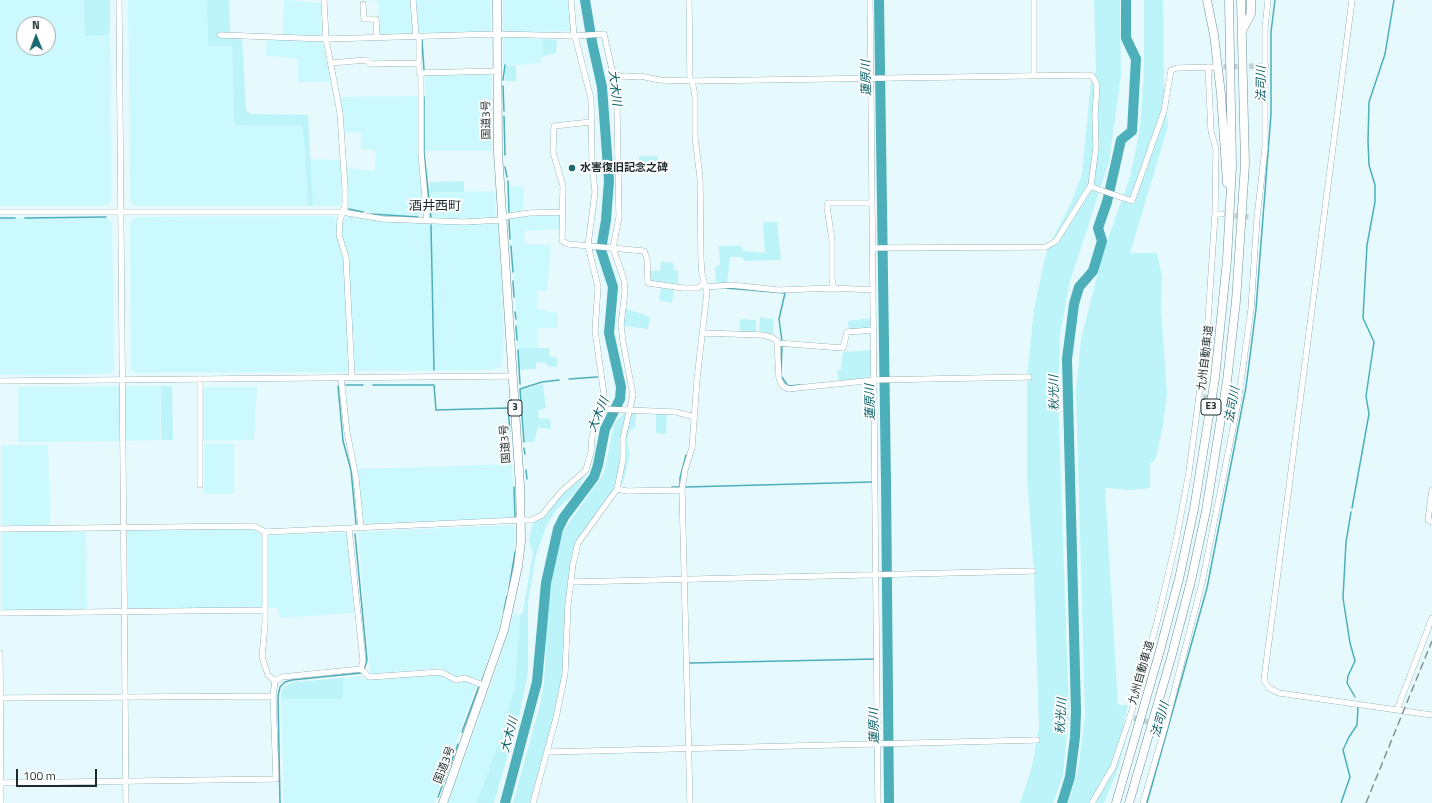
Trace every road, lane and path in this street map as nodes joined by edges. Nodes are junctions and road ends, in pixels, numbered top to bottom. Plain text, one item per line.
1 (119, 0) edge
2 (324, 0) edge
3 (413, 0) edge
4 (497, 0) edge
5 (571, 0) edge
6 (688, 0) edge
7 (870, 0) edge
8 (1034, 0) edge
9 (1207, 0) edge
10 (1229, 0) edge
11 (1241, 0) edge
12 (1251, 0) edge
13 (1268, 0) edge
14 (1352, 0) edge
15 (363, 4) dead end
16 (1242, 30) junction
17 (496, 34) junction
18 (220, 35) dead end
19 (418, 36) junction
20 (574, 36) junction
21 (377, 37) junction
22 (326, 39) junction
23 (331, 63) junction
24 (419, 63) junction
25 (1258, 66) tunnel mouth
26 (1266, 66) junction
27 (1208, 67) junction
28 (1215, 67) tunnel mouth
29 (497, 71) junction
30 (421, 73) junction
31 (613, 74) junction
32 (1034, 76) junction
33 (871, 78) junction
34 (691, 81) junction
35 (591, 122) junction
36 (1093, 186) junction
37 (872, 203) junction
38 (0, 212) edge
39 (121, 212) junction
40 (342, 212) junction
41 (562, 212) junction
42 (1215, 214) junction
43 (1222, 214) tunnel mouth
44 (502, 218) junction
45 (1230, 219) junction
46 (427, 221) junction
47 (588, 245) junction
48 (613, 248) junction
49 (873, 248) junction
50 (705, 285) junction
51 (834, 288) junction
52 (873, 290) junction
53 (874, 330) junction
54 (703, 333) junction
55 (777, 343) junction
56 (513, 376) junction
57 (1029, 377) dead end
58 (200, 378) junction
59 (341, 378) junction
60 (352, 378) junction
61 (122, 379) junction
62 (874, 380) junction
63 (0, 381) edge
64 (602, 409) junction
65 (628, 410) junction
66 (695, 417) junction
67 (200, 485) dead end
68 (617, 489) junction
69 (682, 490) junction
70 (1432, 490) edge
71 (521, 520) junction
72 (1432, 522) edge
73 (123, 527) junction
74 (361, 528) junction
75 (0, 529) edge
76 (349, 529) junction
77 (265, 532) junction
78 (1033, 571) dead end
79 (877, 574) junction
80 (686, 579) junction
81 (570, 582) junction
82 (265, 610) junction
83 (125, 612) junction
84 (0, 614) edge
85 (1432, 618) edge
86 (0, 653) edge
87 (361, 669) junction
88 (275, 680) junction
89 (485, 686) junction
90 (273, 696) junction
91 (126, 697) junction
92 (0, 698) edge
93 (1397, 710) junction
94 (1432, 715) edge
95 (1037, 740) dead end
96 (879, 744) junction
97 (689, 748) junction
98 (547, 752) junction
99 (126, 781) junction
100 (1, 783) edge
101 (1, 803) edge
102 (126, 803) edge
103 (443, 803) edge
104 (533, 803) edge
105 (690, 803) edge
106 (878, 803) edge
107 (1092, 803) edge
108 (1116, 803) edge
109 (1129, 803) edge
110 (1143, 803) edge

1 - 39 street
2 - 22 street
3 - 19 street
4 - 17 highway, 国道3号 / 3
5 - 20 street
6 - 34 street
7 - 33 street
8 - 32 street
9 - 45 highway
10 - 45 highway, 九州自動車道 / E3
11 - 16 highway, E3
12 - 16 highway
13 - 26 street
14 - 93 street
15 - 21 street
16 - 109 highway, E3
17 - 19 street
17 - 20 street
17 - 29 highway, 国道3号 / 3
18 - 22 street
19 - 21 street
19 - 24 street
20 - 31 street
20 - 35 street
21 - 22 street
22 - 23 street
23 - 24 street
23 - 40 street
24 - 30 street
25 - 26 street
26 - 110 street
27 - 28 street
27 - 36 street
27 - 42 street
29 - 30 street
29 - 44 highway, 国道3号 / 3
30 - 46 street
31 - 34 street
31 - 48 street
32 - 33 street
32 - 36 street
33 - 34 street
33 - 37 street
34 - 50 street
35 - 41 street
35 - 47 street
36 - 49 street
37 - 49 street
37 - 51 street
38 - 39 street
39 - 40 street
39 - 61 street
40 - 46 street
40 - 60 street
41 - 44 street
41 - 47 street
42 - 43 street
42 - 107 street
44 - 46 street
44 - 56 highway, 国道3号 / 3
45 - 108 highway, 九州自動車道 / E3
47 - 48 street
47 - 64 street
48 - 50 street
48 - 65 street
49 - 52 street
50 - 51 street
50 - 54 street
51 - 52 street
52 - 53 street
53 - 55 street
53 - 62 street
54 - 55 street
54 - 66 street
55 - 62 street
56 - 60 street
56 - 71 highway, 国道3号 / 3
57 - 62 street
58 - 59 street
58 - 61 street
58 - 67 street
59 - 60 street
59 - 74 street
61 - 63 street
61 - 73 street
62 - 79 street
64 - 65 street
64 - 71 street
65 - 66 street
65 - 68 street
66 - 69 street
68 - 69 street
68 - 81 street
69 - 80 street
70 - 72 street
71 - 74 street
71 - 89 highway, 国道3号 / 3
73 - 75 street
73 - 77 street
73 - 83 street
74 - 76 street
76 - 77 street
76 - 87 street
77 - 82 street
78 - 79 street
79 - 80 street
79 - 96 street
80 - 81 street
80 - 97 street
81 - 98 street
82 - 83 street
82 - 88 street
83 - 84 street
83 - 91 street
85 - 93 street
86 - 92 street
87 - 88 street
87 - 89 street
88 - 90 street
89 - 103 highway, 国道3号 / 3
90 - 91 street
90 - 99 street
91 - 92 street
91 - 99 street
92 - 100 street
93 - 94 street
95 - 96 street
96 - 97 street
96 - 106 street
97 - 98 street
97 - 105 street
98 - 104 street
99 - 100 street
99 - 102 street
100 - 101 street

